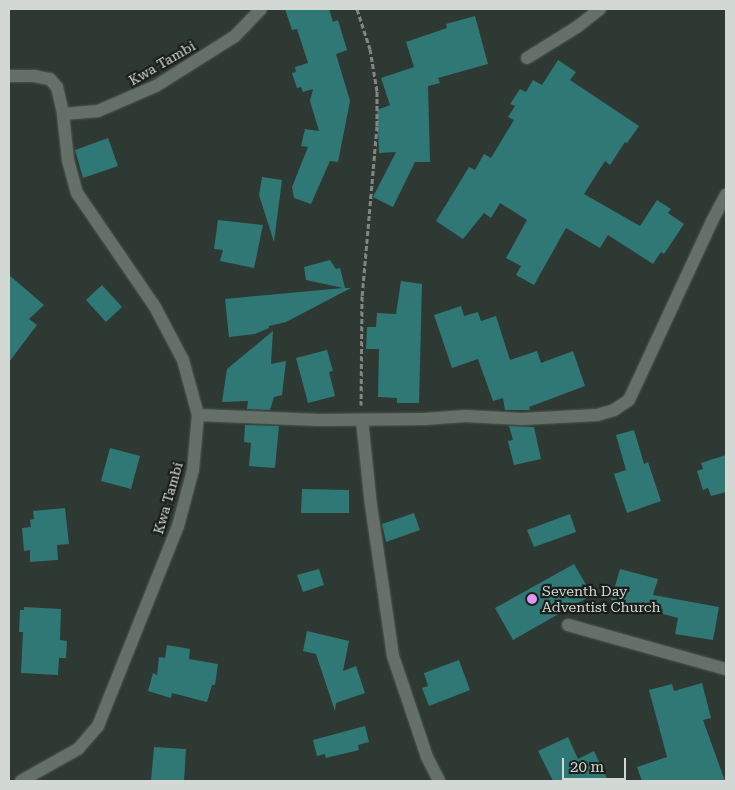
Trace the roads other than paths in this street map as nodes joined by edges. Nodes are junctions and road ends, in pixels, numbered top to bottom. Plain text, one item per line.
1 (261, 9) edge
2 (600, 9) edge
3 (527, 58) dead end
4 (9, 76) edge
5 (63, 114) junction
6 (726, 196) edge
7 (198, 415) junction
8 (362, 420) junction
9 (568, 625) dead end
10 (726, 669) edge
11 (21, 781) edge
12 (439, 781) edge

1 - 5 street, Kwa Tambi
2 - 3 street
4 - 5 street, Kwa Tambi
5 - 7 street, Kwa Tambi
6 - 8 street
7 - 8 street
7 - 11 street, Kwa Tambi
8 - 12 street
9 - 10 street

